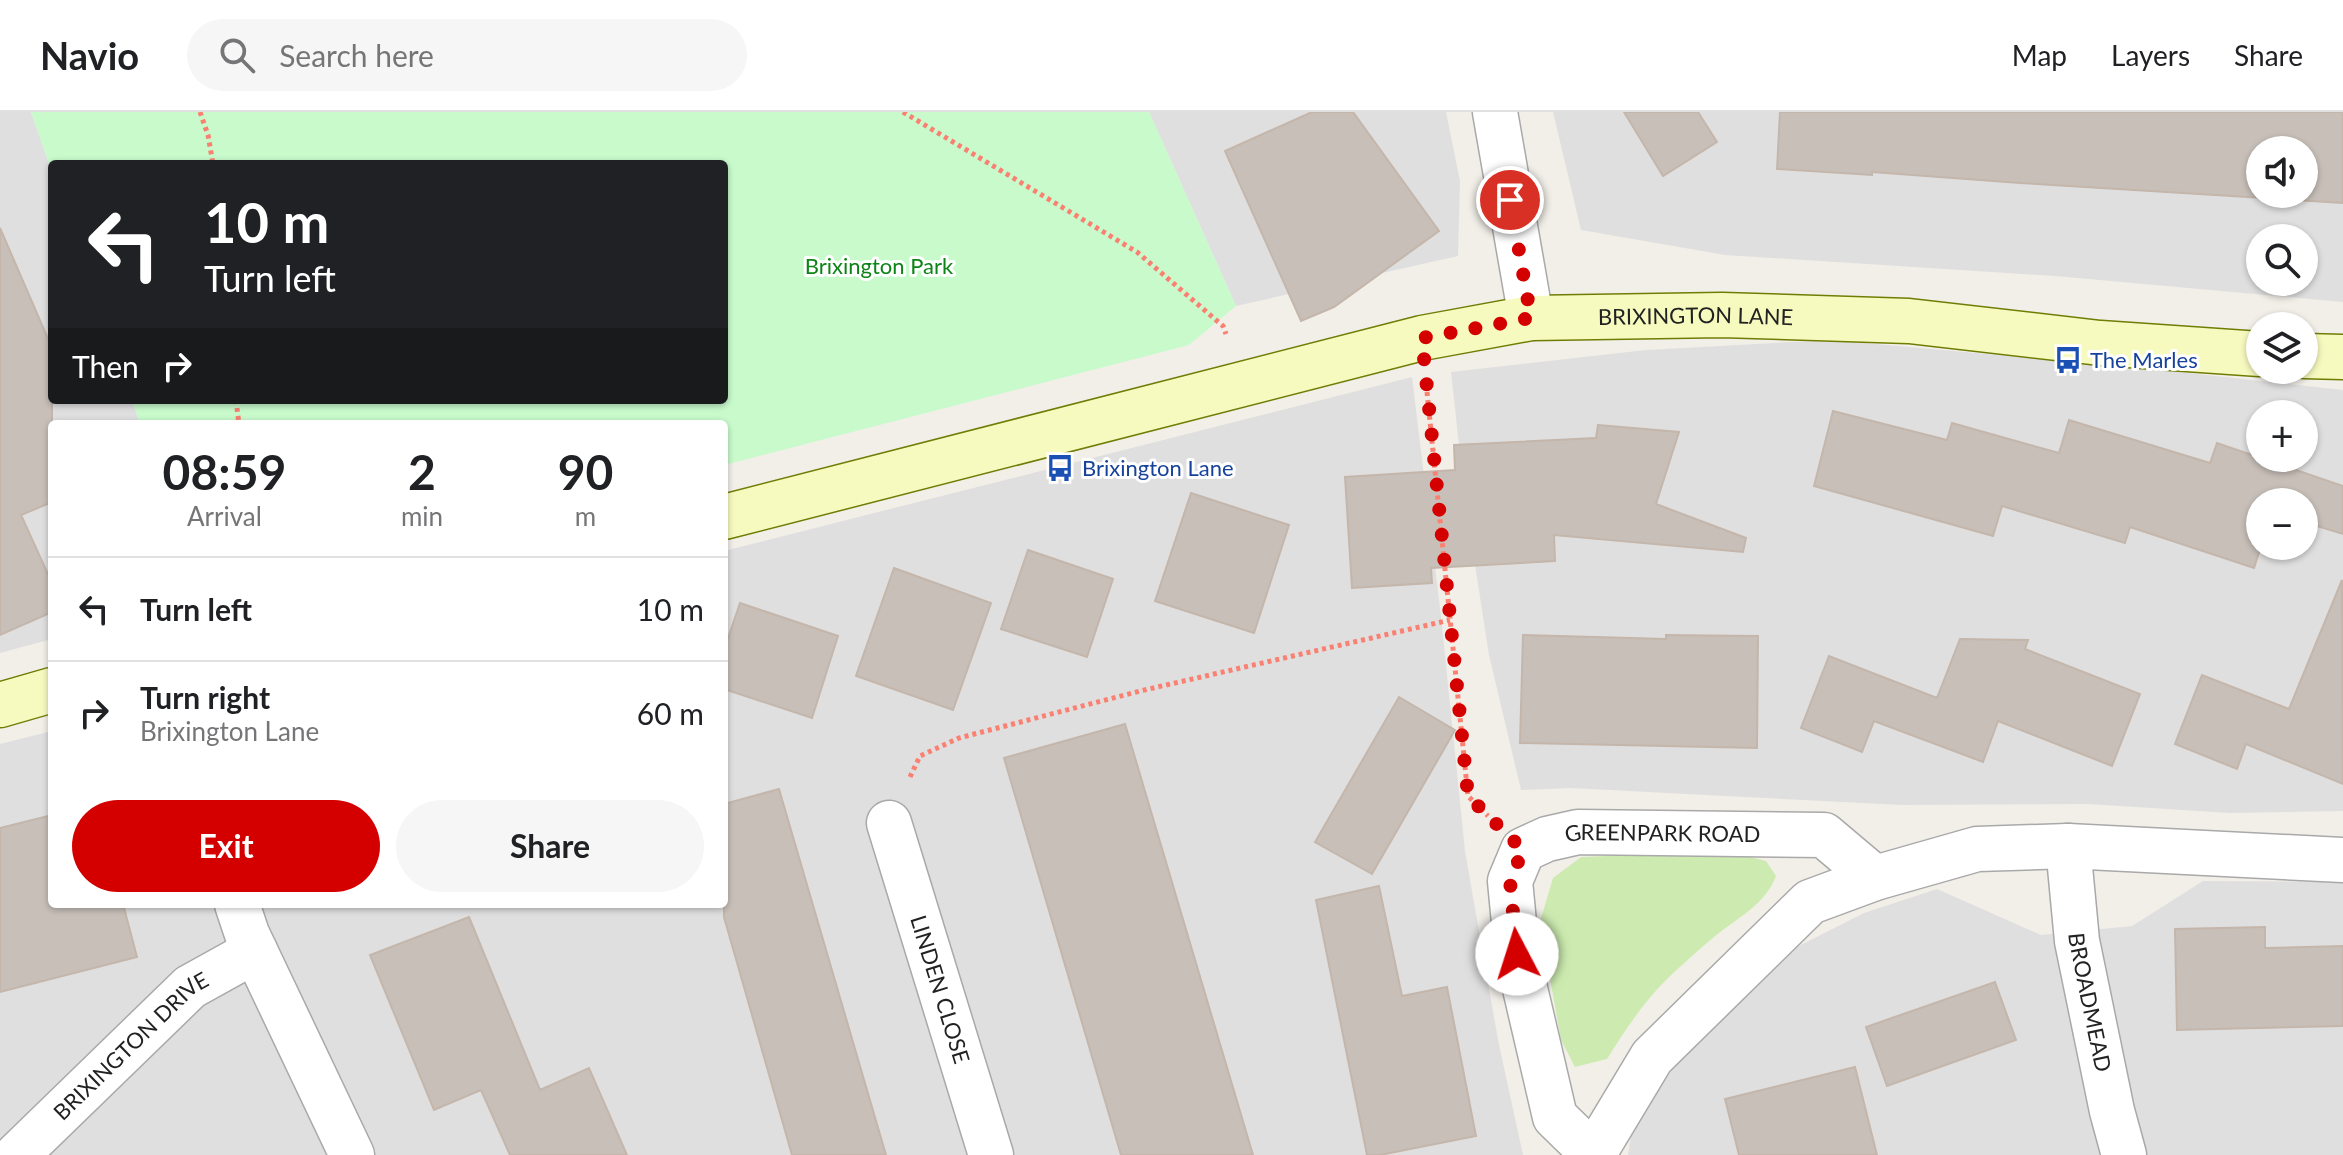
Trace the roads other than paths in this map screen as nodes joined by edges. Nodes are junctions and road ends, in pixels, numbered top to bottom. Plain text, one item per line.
1 (1495, 112) edge
2 (1531, 318) junction
3 (2246, 353) edge
4 (2318, 356) edge
5 (2343, 357) edge
6 (728, 516) edge
7 (48, 691) edge
8 (0, 705) edge
9 (889, 823) road end
10 (2068, 846) junction
11 (2343, 860) edge
12 (1875, 878) junction
13 (239, 908) edge
14 (255, 951) junction
15 (1593, 1154) edge
16 (17, 1155) edge
17 (352, 1155) edge
18 (991, 1155) edge
19 (2124, 1155) edge

1 - 2 street
2 - 3 street, BRIXINGTON LANE
2 - 6 street, BRIXINGTON LANE
4 - 5 street
7 - 8 street
9 - 18 street, LINDEN CLOSE
10 - 11 street
10 - 12 street
10 - 19 street, BROADMEAD
12 - 15 street
12 - 15 street, GREENPARK ROAD
13 - 14 street
14 - 16 street, BRIXINGTON DRIVE
14 - 17 street

